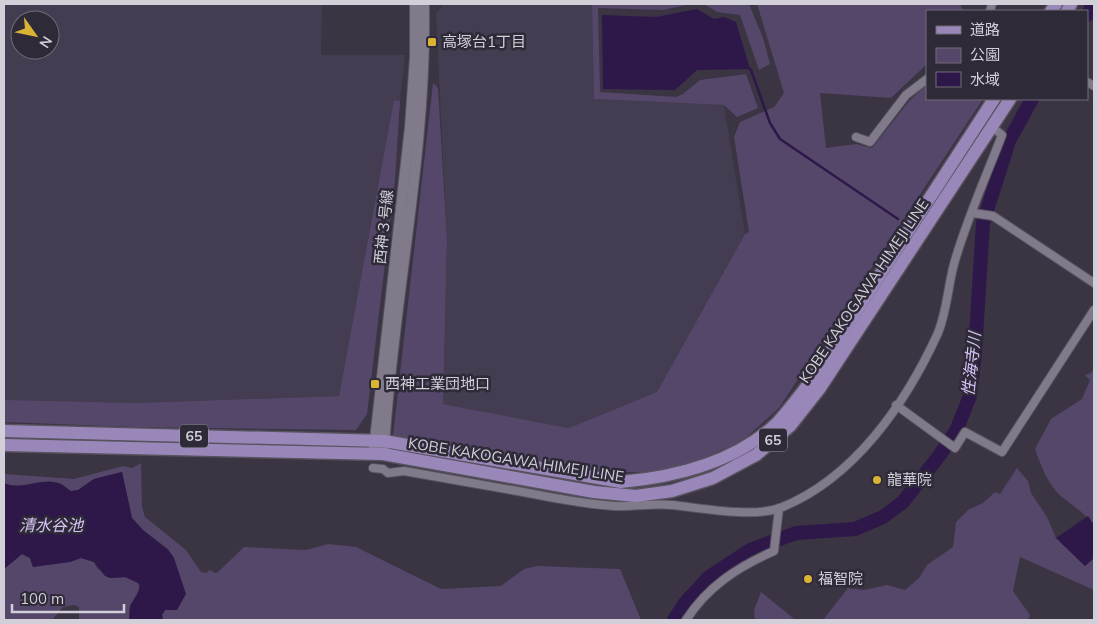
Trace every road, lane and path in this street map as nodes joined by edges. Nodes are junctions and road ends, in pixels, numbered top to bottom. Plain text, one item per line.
1 (415, 4) edge
2 (424, 4) edge
3 (926, 80) edge
4 (993, 100) edge
5 (1009, 100) edge
6 (992, 127) junction
7 (856, 138) dead end
8 (976, 213) junction
9 (1094, 282) edge
10 (1094, 310) edge
11 (896, 405) junction
12 (4, 431) edge
13 (4, 445) edge
14 (379, 448) junction
15 (373, 468) dead end
16 (383, 469) junction
17 (779, 508) junction
18 (686, 620) edge

1 - 14 street, 西神３号線
2 - 14 street, 西神３号線
3 - 7 street
4 - 14 main road, KOBE KAKOGAWA HIMEJI LINE / 65
5 - 6 main road, KOBE KAKOGAWA HIMEJI LINE / 65
6 - 8 street
6 - 14 main road, KOBE KAKOGAWA HIMEJI LINE / 65
8 - 9 street
8 - 11 street
10 - 11 street
11 - 17 street
12 - 14 main road, KOBE KAKOGAWA HIMEJI LINE / 65
13 - 14 main road, KOBE KAKOGAWA HIMEJI LINE / 65
14 - 16 street
15 - 16 street
16 - 17 street
17 - 18 street

